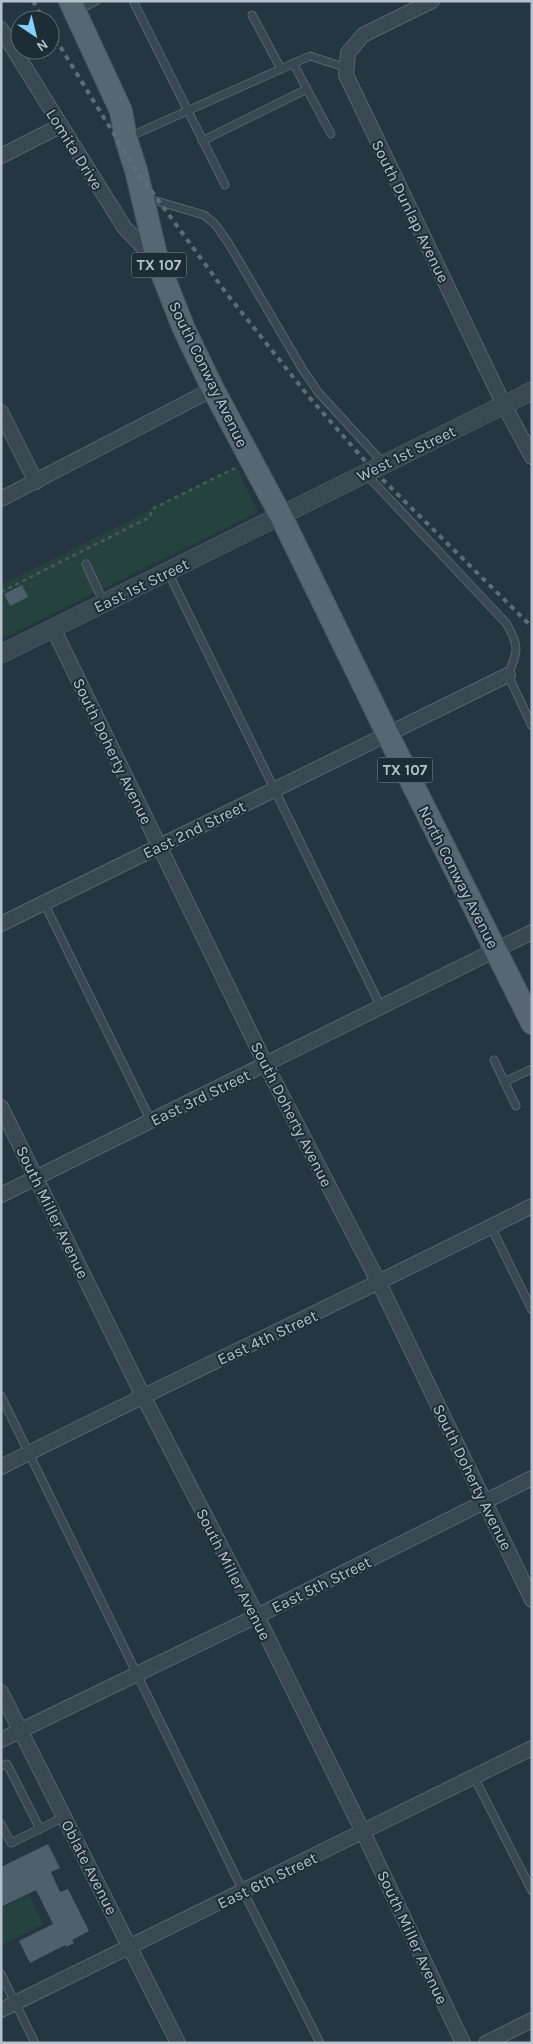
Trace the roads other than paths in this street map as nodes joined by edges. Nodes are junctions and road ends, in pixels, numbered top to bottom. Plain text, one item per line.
1 (96, 1) edge
2 (133, 1) edge
3 (432, 1) edge
4 (73, 7) edge
5 (252, 15) dead end
6 (1, 29) edge
7 (293, 63) junction
8 (346, 68) junction
9 (281, 69) junction
10 (307, 89) junction
11 (187, 111) junction
12 (60, 126) junction
13 (331, 134) dead end
14 (126, 138) junction
15 (202, 141) junction
16 (1, 156) edge
17 (226, 185) dead end
18 (142, 196) junction
19 (158, 263) junction
20 (213, 390) junction
21 (532, 391) edge
22 (504, 405) junction
23 (1, 412) edge
24 (532, 457) edge
25 (384, 464) junction
26 (366, 473) junction
27 (36, 482) junction
28 (1, 500) edge
29 (281, 516) junction
30 (86, 564) dead end
31 (168, 572) junction
32 (104, 603) junction
33 (53, 628) junction
34 (1, 654) edge
35 (508, 675) junction
36 (532, 726) edge
37 (387, 733) junction
38 (274, 789) junction
39 (160, 846) junction
40 (44, 903) junction
41 (1, 924) edge
42 (532, 932) edge
43 (496, 950) junction
44 (381, 1007) junction
45 (532, 1023) edge
46 (494, 1060) dead end
47 (266, 1065) junction
48 (532, 1069) edge
49 (504, 1082) junction
50 (516, 1106) dead end
51 (1, 1107) edge
52 (151, 1121) junction
53 (36, 1178) junction
54 (1, 1195) edge
55 (532, 1206) edge
56 (490, 1227) junction
57 (379, 1283) junction
58 (532, 1310) edge
59 (1, 1396) edge
60 (143, 1396) junction
61 (30, 1452) junction
62 (1, 1467) edge
63 (532, 1478) edge
64 (485, 1502) junction
65 (532, 1600) edge
66 (257, 1616) junction
67 (137, 1674) junction
68 (1, 1692) edge
69 (20, 1731) junction
70 (1, 1740) edge
71 (532, 1748) edge
72 (1, 1766) edge
73 (474, 1777) junction
74 (64, 1817) junction
75 (1, 1824) edge
76 (40, 1829) junction
77 (363, 1832) junction
78 (243, 1891) junction
79 (532, 1891) edge
80 (131, 1947) junction
81 (1, 1974) edge
82 (16, 2003) junction
83 (1, 2010) edge
84 (532, 2020) edge
85 (35, 2043) edge
86 (178, 2043) edge
87 (320, 2043) edge
88 (463, 2043) edge
89 (486, 2043) edge

1 - 4 lane
2 - 11 lane
3 - 8 street
4 - 14 main road, South Conway Avenue / TX 107
5 - 9 lane
6 - 12 street, Lomita Drive
7 - 8 lane
7 - 9 lane
7 - 10 lane
8 - 22 street, South Dunlap Avenue
9 - 11 lane
10 - 13 lane
10 - 15 lane
11 - 14 lane
11 - 15 lane
12 - 16 street
12 - 19 street, Lomita Drive
14 - 18 main road, South Conway Avenue / TX 107
15 - 17 lane
18 - 19 main road, South Conway Avenue / TX 107
18 - 25 lane
19 - 20 main road, South Conway Avenue / TX 107
20 - 27 street
20 - 29 main road, South Conway Avenue / TX 107
21 - 22 street, West 1st Street
22 - 24 street, South Dunlap Avenue
22 - 25 street, West 1st Street
23 - 27 street
25 - 26 street, West 1st Street
26 - 29 street, West 1st Street
26 - 35 lane
27 - 28 street
29 - 31 street, East 1st Street
29 - 37 main road, North Conway Avenue / TX 107
30 - 32 lane
31 - 32 street, East 1st Street
31 - 38 lane
32 - 33 street, East 1st Street
33 - 34 street, East 1st Street
33 - 39 street, South Doherty Avenue
35 - 36 lane
35 - 37 street, East 2nd Street
37 - 38 street, East 2nd Street
37 - 43 main road, North Conway Avenue / TX 107
38 - 39 street, East 2nd Street
38 - 44 lane
39 - 40 street, East 2nd Street
39 - 47 street, South Doherty Avenue
40 - 41 street, East 2nd Street
40 - 52 lane
42 - 43 street, East 3rd Street
43 - 44 street, East 3rd Street
43 - 45 main road, North Conway Avenue / TX 107
44 - 47 street, East 3rd Street
46 - 49 lane
47 - 52 street, East 3rd Street
47 - 57 street, South Doherty Avenue
48 - 49 lane
49 - 50 lane
51 - 53 street, South Miller Avenue
52 - 53 street, East 3rd Street
53 - 54 street, East 3rd Street
53 - 60 street, South Miller Avenue
55 - 56 street, East 4th Street
56 - 57 street, East 4th Street
56 - 58 lane
57 - 60 street, East 4th Street
57 - 64 street, South Doherty Avenue
59 - 61 lane
60 - 61 street, East 4th Street
60 - 66 street, South Miller Avenue
61 - 62 street, East 4th Street
61 - 67 lane
63 - 64 street, East 5th Street
64 - 65 street, South Doherty Avenue
64 - 66 street, East 5th Street
66 - 67 street, East 5th Street
66 - 77 street, South Miller Avenue
67 - 69 street, East 5th Street
67 - 78 lane
68 - 69 street, Oblate Avenue
69 - 70 street, East 5th Street
69 - 74 street, Oblate Avenue
71 - 73 street, East 6th Street
72 - 76 lane
73 - 77 street, East 6th Street
73 - 79 lane
74 - 76 lane
74 - 80 street, Oblate Avenue
75 - 76 lane
77 - 78 street, East 6th Street
77 - 88 street, South Miller Avenue
78 - 80 street, East 6th Street
78 - 87 lane
80 - 82 street, East 6th Street
80 - 86 street, Oblate Avenue
81 - 82 lane
82 - 83 street, East 6th Street
82 - 85 lane
84 - 89 street

